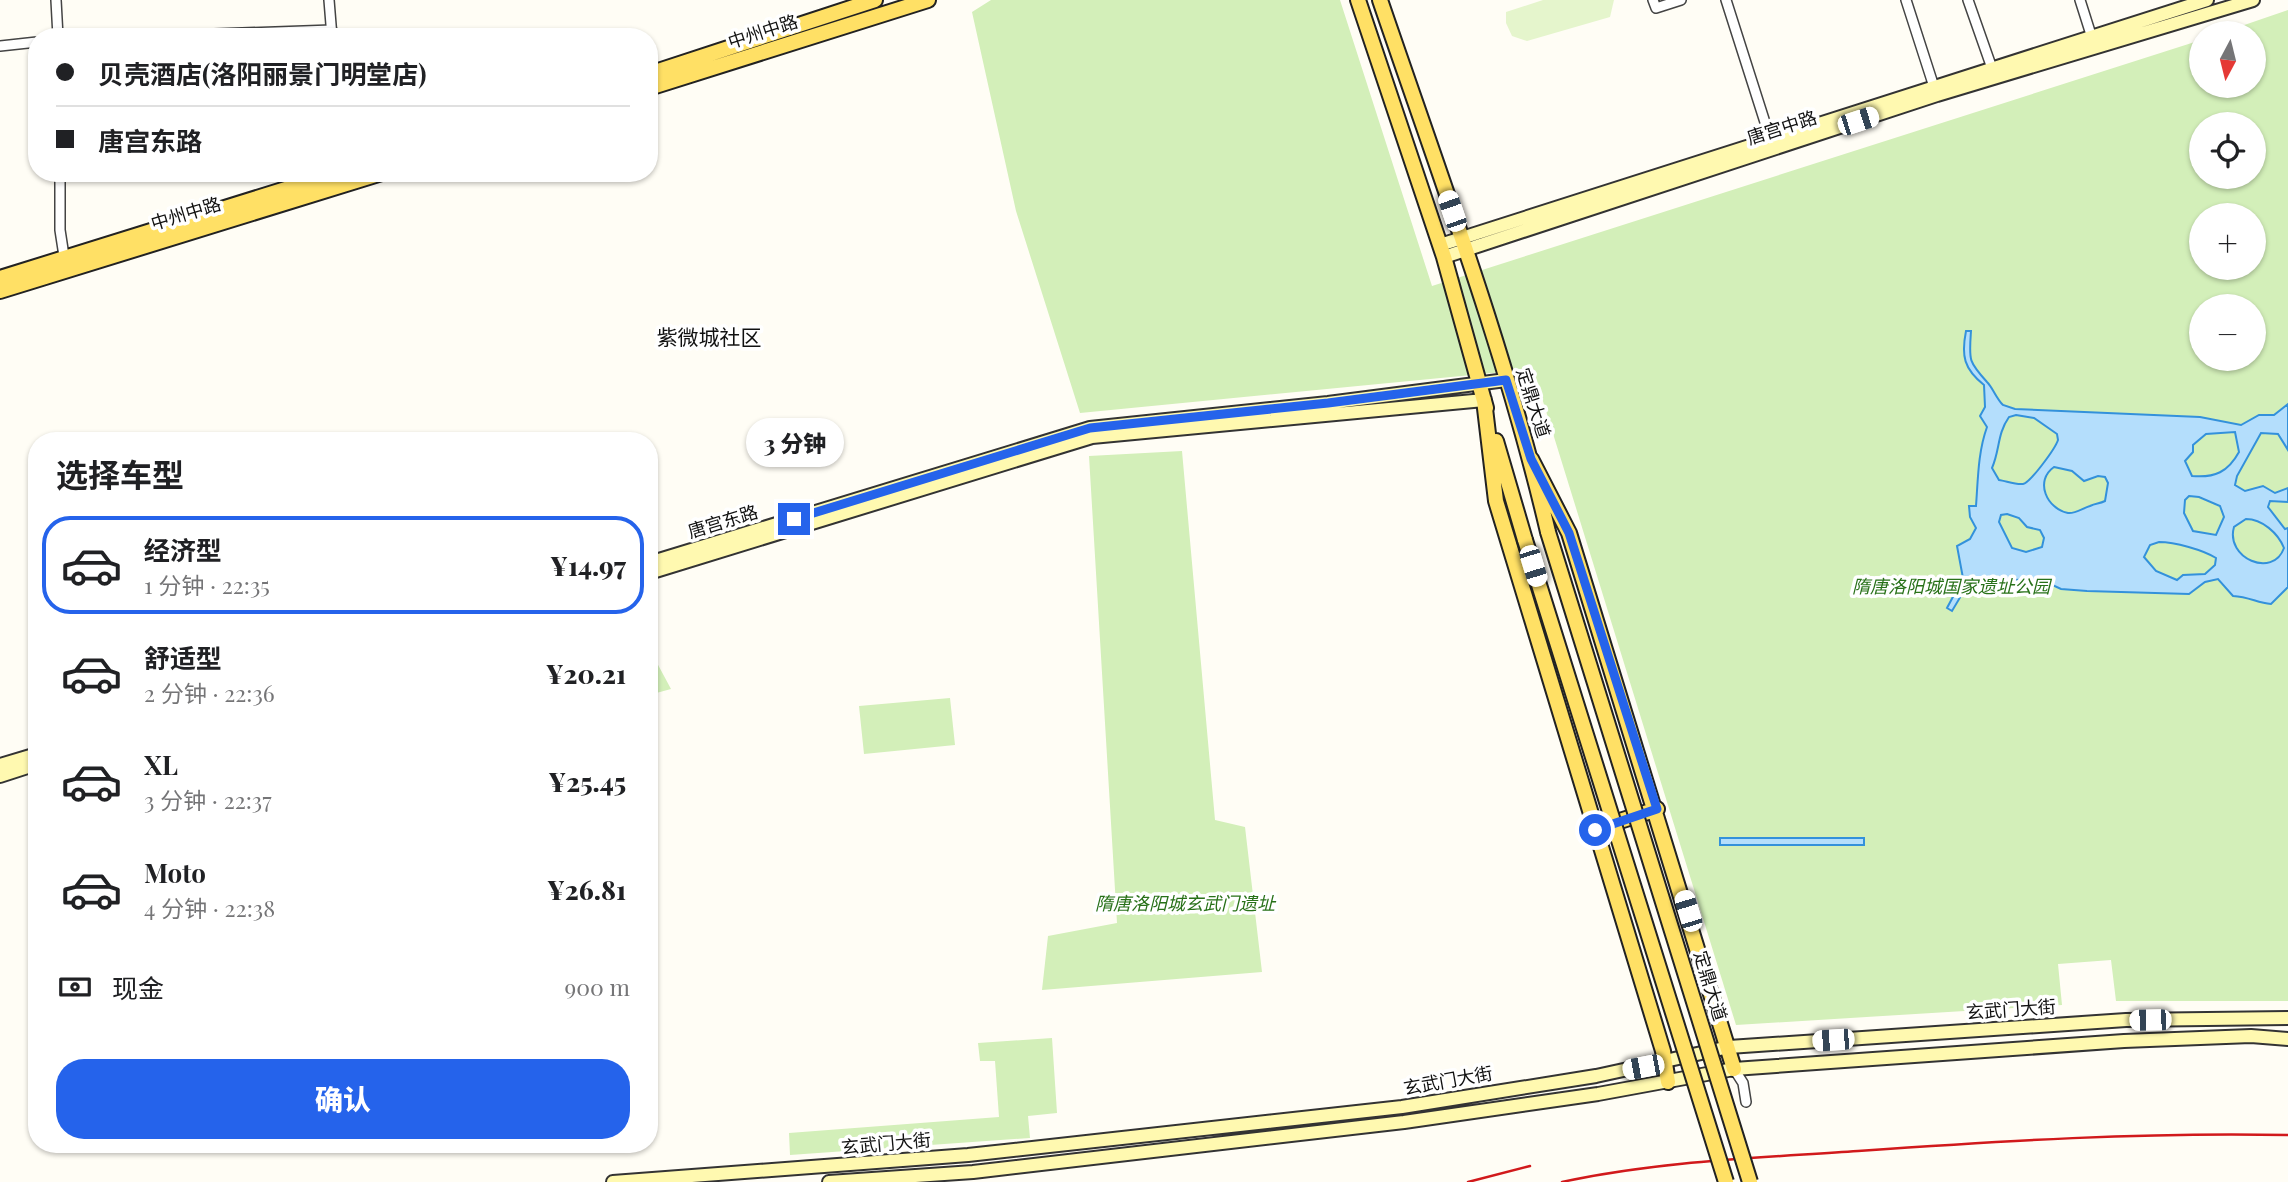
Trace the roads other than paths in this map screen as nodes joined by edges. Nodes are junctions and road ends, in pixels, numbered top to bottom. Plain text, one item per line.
1 (56, 0) edge
2 (329, 0) edge
3 (875, 0) edge
4 (928, 0) edge
5 (1358, 0) edge
6 (1380, 0) edge
7 (1653, 0) edge
8 (1681, 0) edge
9 (1726, 0) edge
10 (1906, 0) edge
11 (1968, 0) edge
12 (2080, 0) edge
13 (2207, 0) edge
14 (2253, 0) edge
15 (2220, 5) edge
16 (58, 28) edge
17 (331, 28) edge
18 (2093, 41) junction
19 (28, 43) edge
20 (0, 46) edge
21 (658, 71) edge
22 (1994, 73) junction
23 (658, 85) edge
24 (1935, 91) junction
25 (1770, 138) junction
26 (60, 182) edge
27 (323, 182) edge
28 (326, 182) edge
29 (1463, 244) junction
30 (1442, 251) junction
31 (64, 256) junction
32 (0, 278) edge
33 (0, 291) edge
34 (1506, 380) junction
35 (1479, 384) junction
36 (1484, 400) junction
37 (1531, 459) junction
38 (1564, 523) junction
39 (1549, 532) junction
40 (1525, 540) junction
41 (1510, 548) junction
42 (658, 560) edge
43 (658, 570) edge
44 (28, 757) edge
45 (0, 765) edge
46 (28, 767) edge
47 (0, 776) edge
48 (1657, 809) junction
49 (1595, 830) junction
50 (2288, 1018) edge
51 (2288, 1039) edge
52 (1729, 1047) junction
53 (1666, 1062) junction
54 (1734, 1069) junction
55 (1668, 1083) junction
56 (1746, 1102) dead end
57 (613, 1182) edge
58 (829, 1182) edge
59 (1726, 1182) edge
60 (1751, 1182) edge

1 - 16 street
2 - 17 street
3 - 21 main road, 中州中路
4 - 23 main road, 中州中路
5 - 30 main road
6 - 29 main road, 定鼎大道
7 - 8 street
9 - 25 street
10 - 24 street
11 - 22 street
12 - 18 street
13 - 18 main road, 唐宫中路
14 - 15 main road, 唐宫中路
15 - 18 main road, 唐宫中路
18 - 22 main road, 唐宫中路
19 - 20 street
22 - 24 main road, 唐宫中路
24 - 25 main road, 唐宫中路
24 - 29 main road, 唐宫中路
25 - 29 main road, 唐宫中路
26 - 31 street
27 - 31 main road, 中州中路
28 - 33 main road, 中州中路
29 - 30 main road, 唐宫中路
29 - 34 main road, 定鼎大道
30 - 35 main road
31 - 32 main road, 中州中路
34 - 35 main road, 唐宫东路
34 - 37 main road, 定鼎大道
35 - 36 main road
35 - 42 main road, 唐宫东路
36 - 40 main road
36 - 41 main road
36 - 43 main road, 唐宫东路
37 - 38 main road
37 - 39 main road, 定鼎大道
38 - 39 main road
38 - 48 main road
39 - 60 main road, 定鼎大道, bridge
40 - 41 main road
40 - 59 main road, bridge
41 - 49 main road
44 - 45 main road
46 - 47 main road
48 - 49 main road
48 - 52 main road
49 - 53 main road
50 - 52 main road, 玄武门大街
51 - 54 main road, 玄武门大街
52 - 53 main road, 玄武门大街
52 - 54 main road
53 - 55 main road
53 - 57 main road, 玄武门大街
54 - 55 main road, 玄武门大街
54 - 56 street
55 - 58 main road, 玄武门大街

